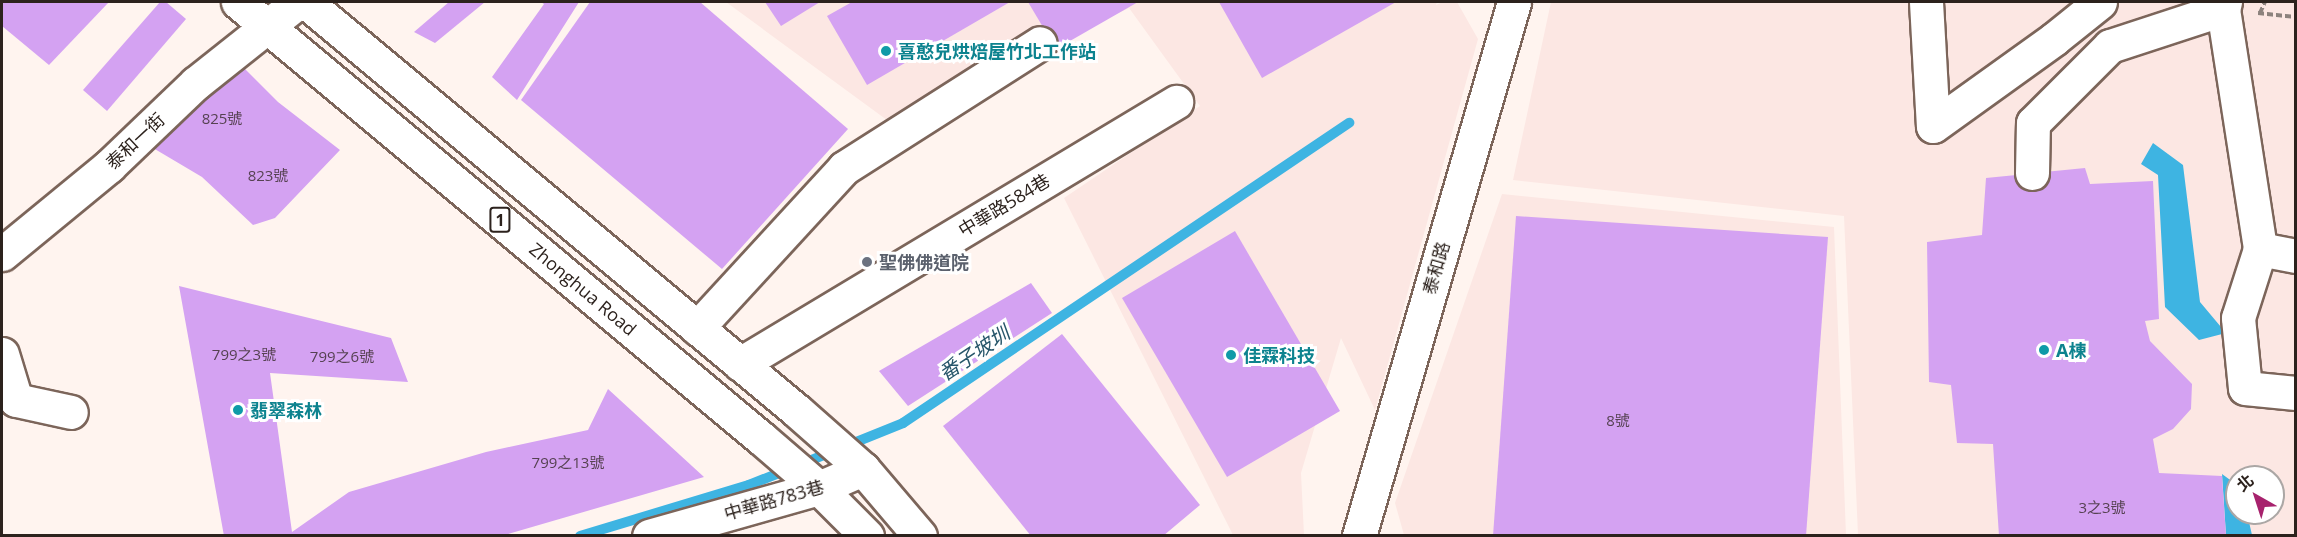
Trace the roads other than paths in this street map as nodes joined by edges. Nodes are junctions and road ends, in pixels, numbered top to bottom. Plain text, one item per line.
1 (238, 2) edge
2 (298, 2) edge
3 (306, 2) edge
4 (1514, 2) edge
5 (1926, 2) edge
6 (2100, 2) edge
7 (2224, 5) edge
8 (266, 25) junction
9 (1040, 43) dead end
10 (1176, 102) dead end
11 (2032, 173) dead end
12 (2260, 249) junction
13 (2, 254) edge
14 (2295, 256) edge
15 (697, 328) junction
16 (2, 354) edge
17 (740, 364) junction
18 (2295, 393) edge
19 (71, 411) dead end
20 (863, 469) junction
21 (819, 488) junction
22 (649, 536) edge
23 (867, 536) edge
24 (920, 536) edge
25 (1359, 536) edge

1 - 8 main road, Zhonghua Road / 1
2 - 8 main road, 泰和一街
3 - 15 main road, 1
4 - 25 main road, 泰和路
5 - 6 main road
7 - 11 main road
7 - 12 main road
8 - 13 main road, 泰和一街
8 - 21 main road, Zhonghua Road / 1
9 - 15 main road
10 - 17 main road, 中華路584巷
12 - 14 main road
12 - 18 main road
15 - 17 main road, 1
16 - 19 main road
17 - 20 main road, 1
20 - 21 main road, 中華路783巷
20 - 24 main road, 1
21 - 22 main road, 中華路783巷
21 - 23 main road, 1

